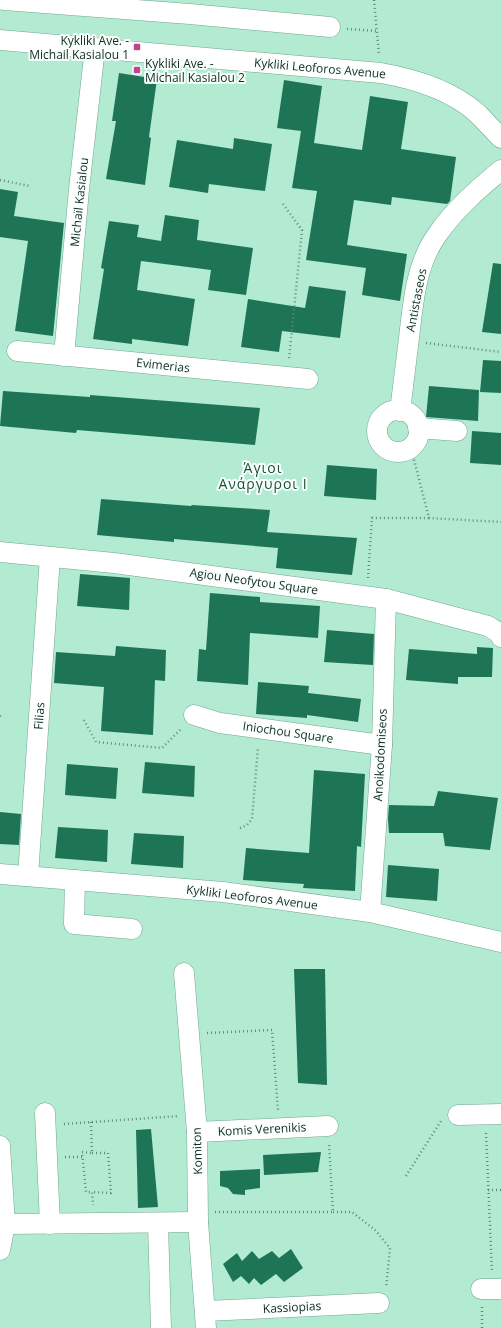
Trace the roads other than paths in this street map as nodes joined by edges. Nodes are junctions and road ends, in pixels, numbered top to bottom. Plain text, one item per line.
1 (4, 0) edge
2 (190, 7) edge
3 (330, 27) road end
4 (0, 40) edge
5 (95, 48) junction
6 (501, 138) edge
7 (501, 170) edge
8 (17, 351) dead end
9 (64, 356) junction
10 (308, 379) dead end
11 (400, 411) junction
12 (418, 428) junction
13 (456, 431) dead end
14 (0, 552) edge
15 (50, 557) junction
16 (386, 599) junction
17 (501, 637) edge
18 (194, 715) road end
19 (382, 745) junction
20 (0, 874) edge
21 (28, 876) junction
22 (75, 880) junction
23 (370, 912) junction
24 (132, 929) dead end
25 (501, 942) edge
26 (184, 973) dead end
27 (493, 1114) edge
28 (458, 1115) road end
29 (45, 1119) road end
30 (196, 1123) junction
31 (328, 1126) road end
32 (0, 1146) edge
33 (198, 1217) junction
34 (158, 1223) junction
35 (5, 1224) junction
36 (50, 1224) junction
37 (0, 1250) edge
38 (379, 1303) road end
39 (206, 1319) edge
40 (161, 1328) edge

1 - 2 street
2 - 3 street
4 - 5 street, Kykliki Leoforos Avenue
5 - 6 street, Kykliki Leoforos Avenue
5 - 9 street, Michaïl Kasialou
7 - 11 street, Antistaseos
8 - 9 street, Evimerias
9 - 10 street, Evimerias
11 - 12 street
11 - 12 street
12 - 13 street
14 - 15 street, Agiou Neofytou Square
15 - 16 street, Agiou Neofytou Square
15 - 21 street, Filias
16 - 17 street, Agiou Neofytou Square
16 - 19 street, Anoikodomiseos
18 - 19 street, Iniochou Square
19 - 23 street, Anoikodomiseos
20 - 21 street, Kykliki Leoforos Avenue
21 - 22 street, Kykliki Leoforos Avenue
22 - 23 street, Kykliki Leoforos Avenue
22 - 24 street
23 - 25 street, Kykliki Leoforos Avenue
26 - 30 street, Komiton
27 - 28 street
29 - 36 street
30 - 31 street, Komis Verenikis
30 - 33 street, Komiton
32 - 35 street
33 - 34 street
33 - 39 street, Komiton
34 - 36 street
34 - 40 street
35 - 36 street
35 - 37 street
38 - 39 street, Kassiopias

